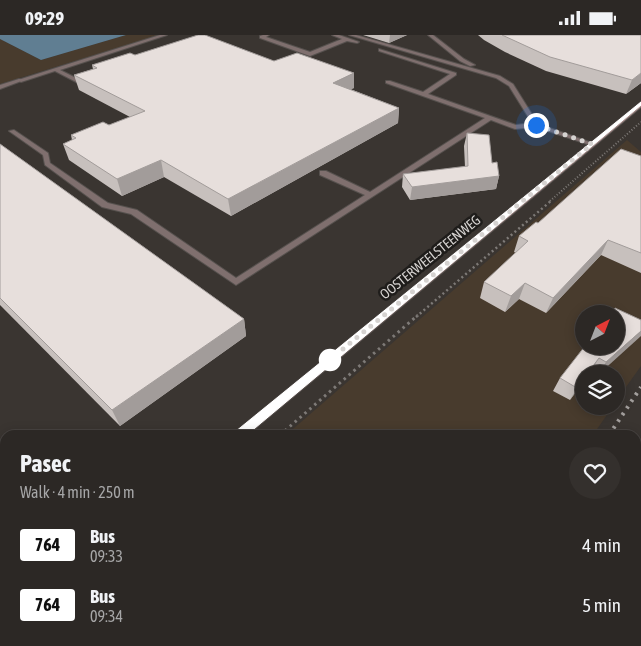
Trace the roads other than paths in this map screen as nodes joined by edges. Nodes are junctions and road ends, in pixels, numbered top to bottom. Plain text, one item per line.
1 (165, 35) edge
2 (334, 35) edge
3 (430, 35) edge
4 (262, 36) edge
5 (349, 37) edge
6 (55, 69) junction
7 (486, 73) junction
8 (388, 81) dead end
9 (84, 84) edge
10 (0, 87) edge
11 (424, 94) junction
12 (641, 104) edge
13 (490, 118) junction
14 (536, 125) junction
15 (12, 131) dead end
16 (592, 144) junction
17 (323, 173) dead end
18 (370, 195) junction
19 (245, 430) edge

1 - 6 street
2 - 5 street
3 - 7 street
4 - 5 street
5 - 7 street
5 - 11 street
6 - 9 street
6 - 10 street
7 - 14 street
8 - 11 street
11 - 13 street
12 - 16 main road, OOSTERWEELSTEENWEG
13 - 14 street
13 - 18 street
14 - 16 street
15 - 18 street
16 - 19 main road, OOSTERWEELSTEENWEG
17 - 18 street

